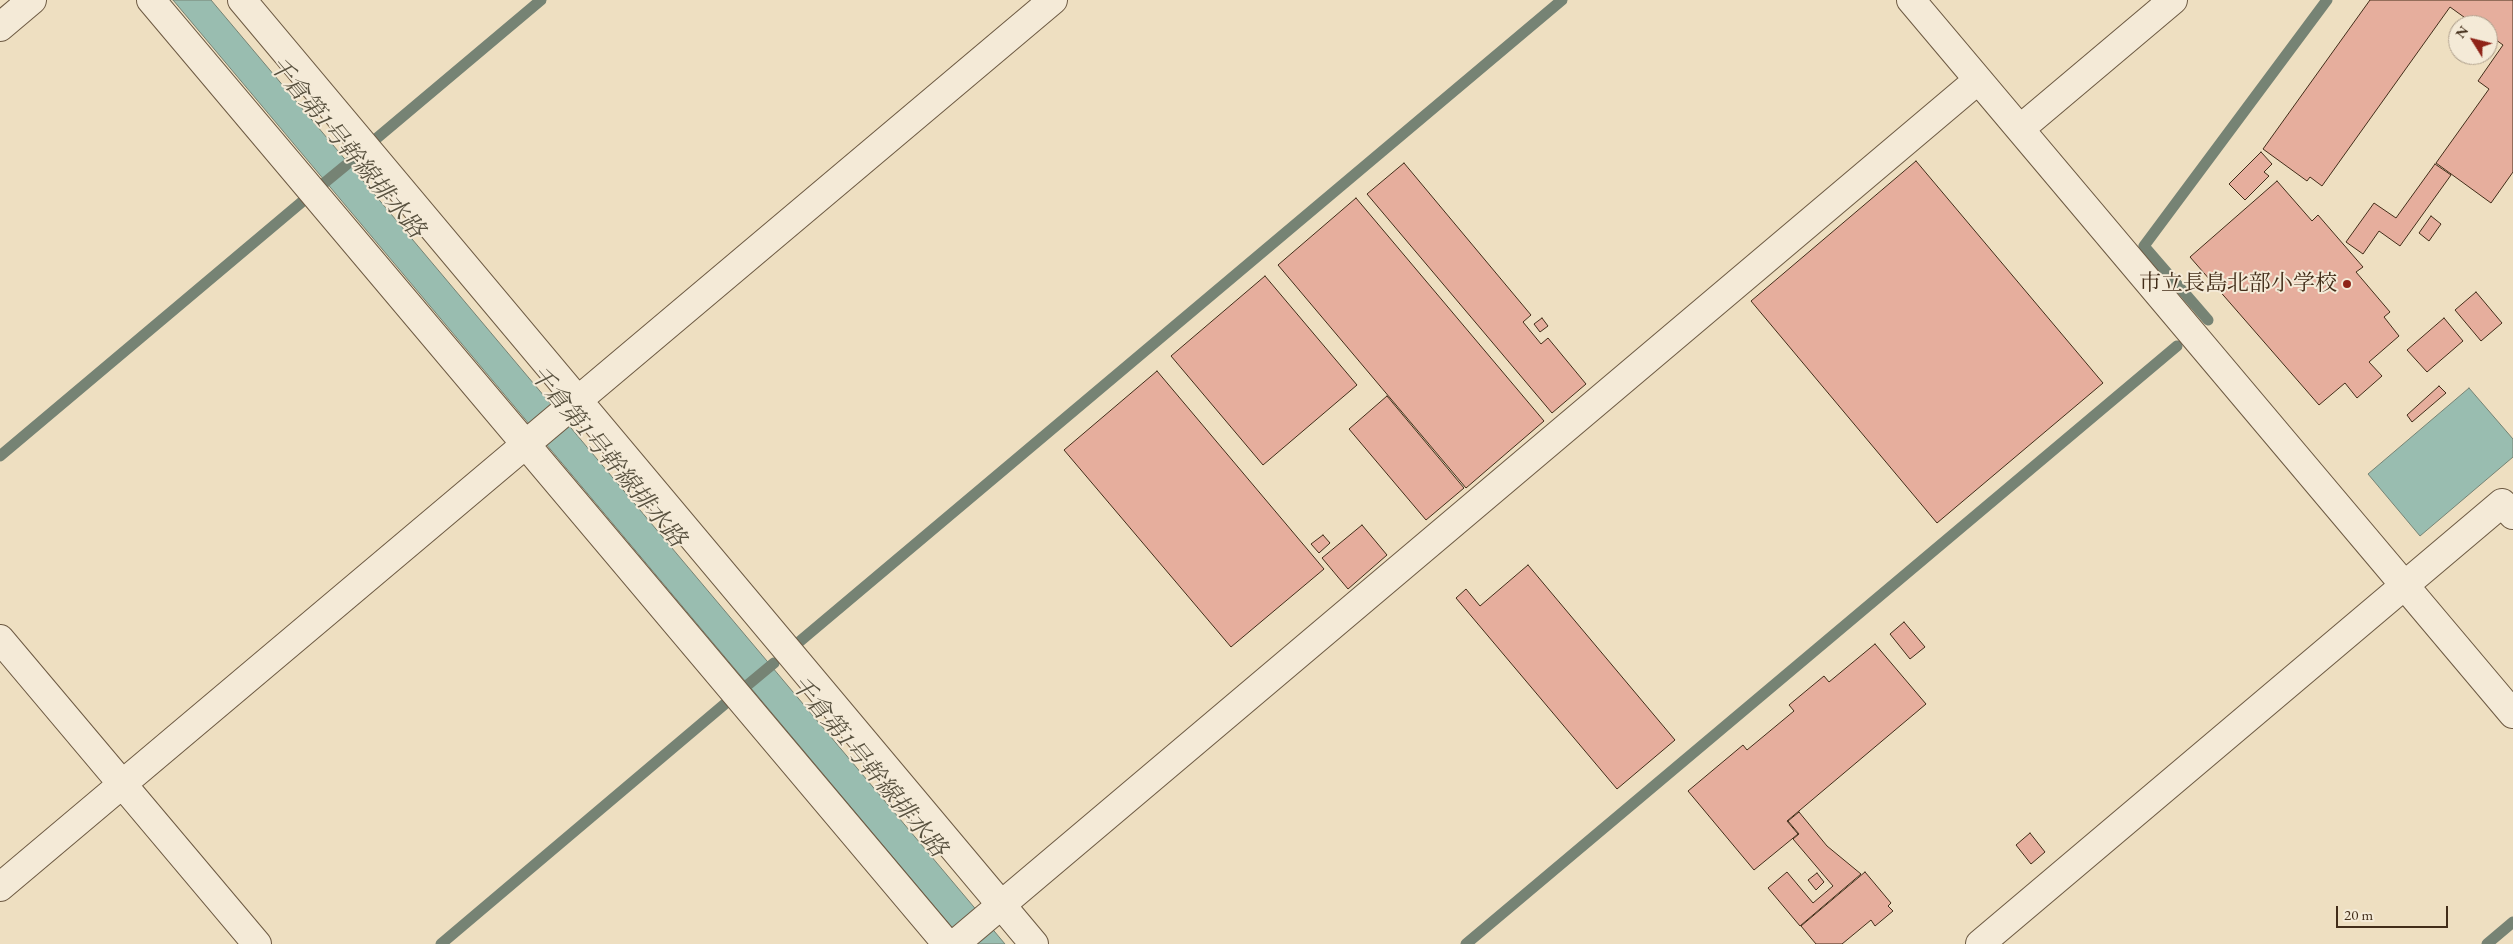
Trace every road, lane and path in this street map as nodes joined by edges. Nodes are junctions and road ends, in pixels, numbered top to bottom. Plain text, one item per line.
1 (32, 0) edge
2 (151, 0) edge
3 (242, 0) edge
4 (1053, 0) edge
5 (1911, 0) edge
6 (2173, 0) edge
7 (0, 27) edge
8 (1978, 80) junction
9 (2020, 129) junction
10 (574, 403) junction
11 (527, 442) junction
12 (2513, 515) edge
13 (2404, 586) junction
14 (0, 639) edge
15 (2513, 714) edge
16 (122, 783) junction
17 (0, 887) edge
18 (998, 909) junction
19 (257, 944) edge
20 (947, 944) edge
21 (956, 944) edge
22 (1034, 944) edge
23 (1980, 944) edge

1 - 7 street
2 - 11 street
3 - 10 street
4 - 10 street
5 - 8 street
6 - 9 street
8 - 9 street
8 - 18 street
9 - 13 street
10 - 11 street
10 - 18 street
11 - 16 street
11 - 20 street
12 - 13 street
13 - 15 street
13 - 23 street
14 - 16 street
16 - 17 street
16 - 19 street
18 - 21 street
18 - 22 street

